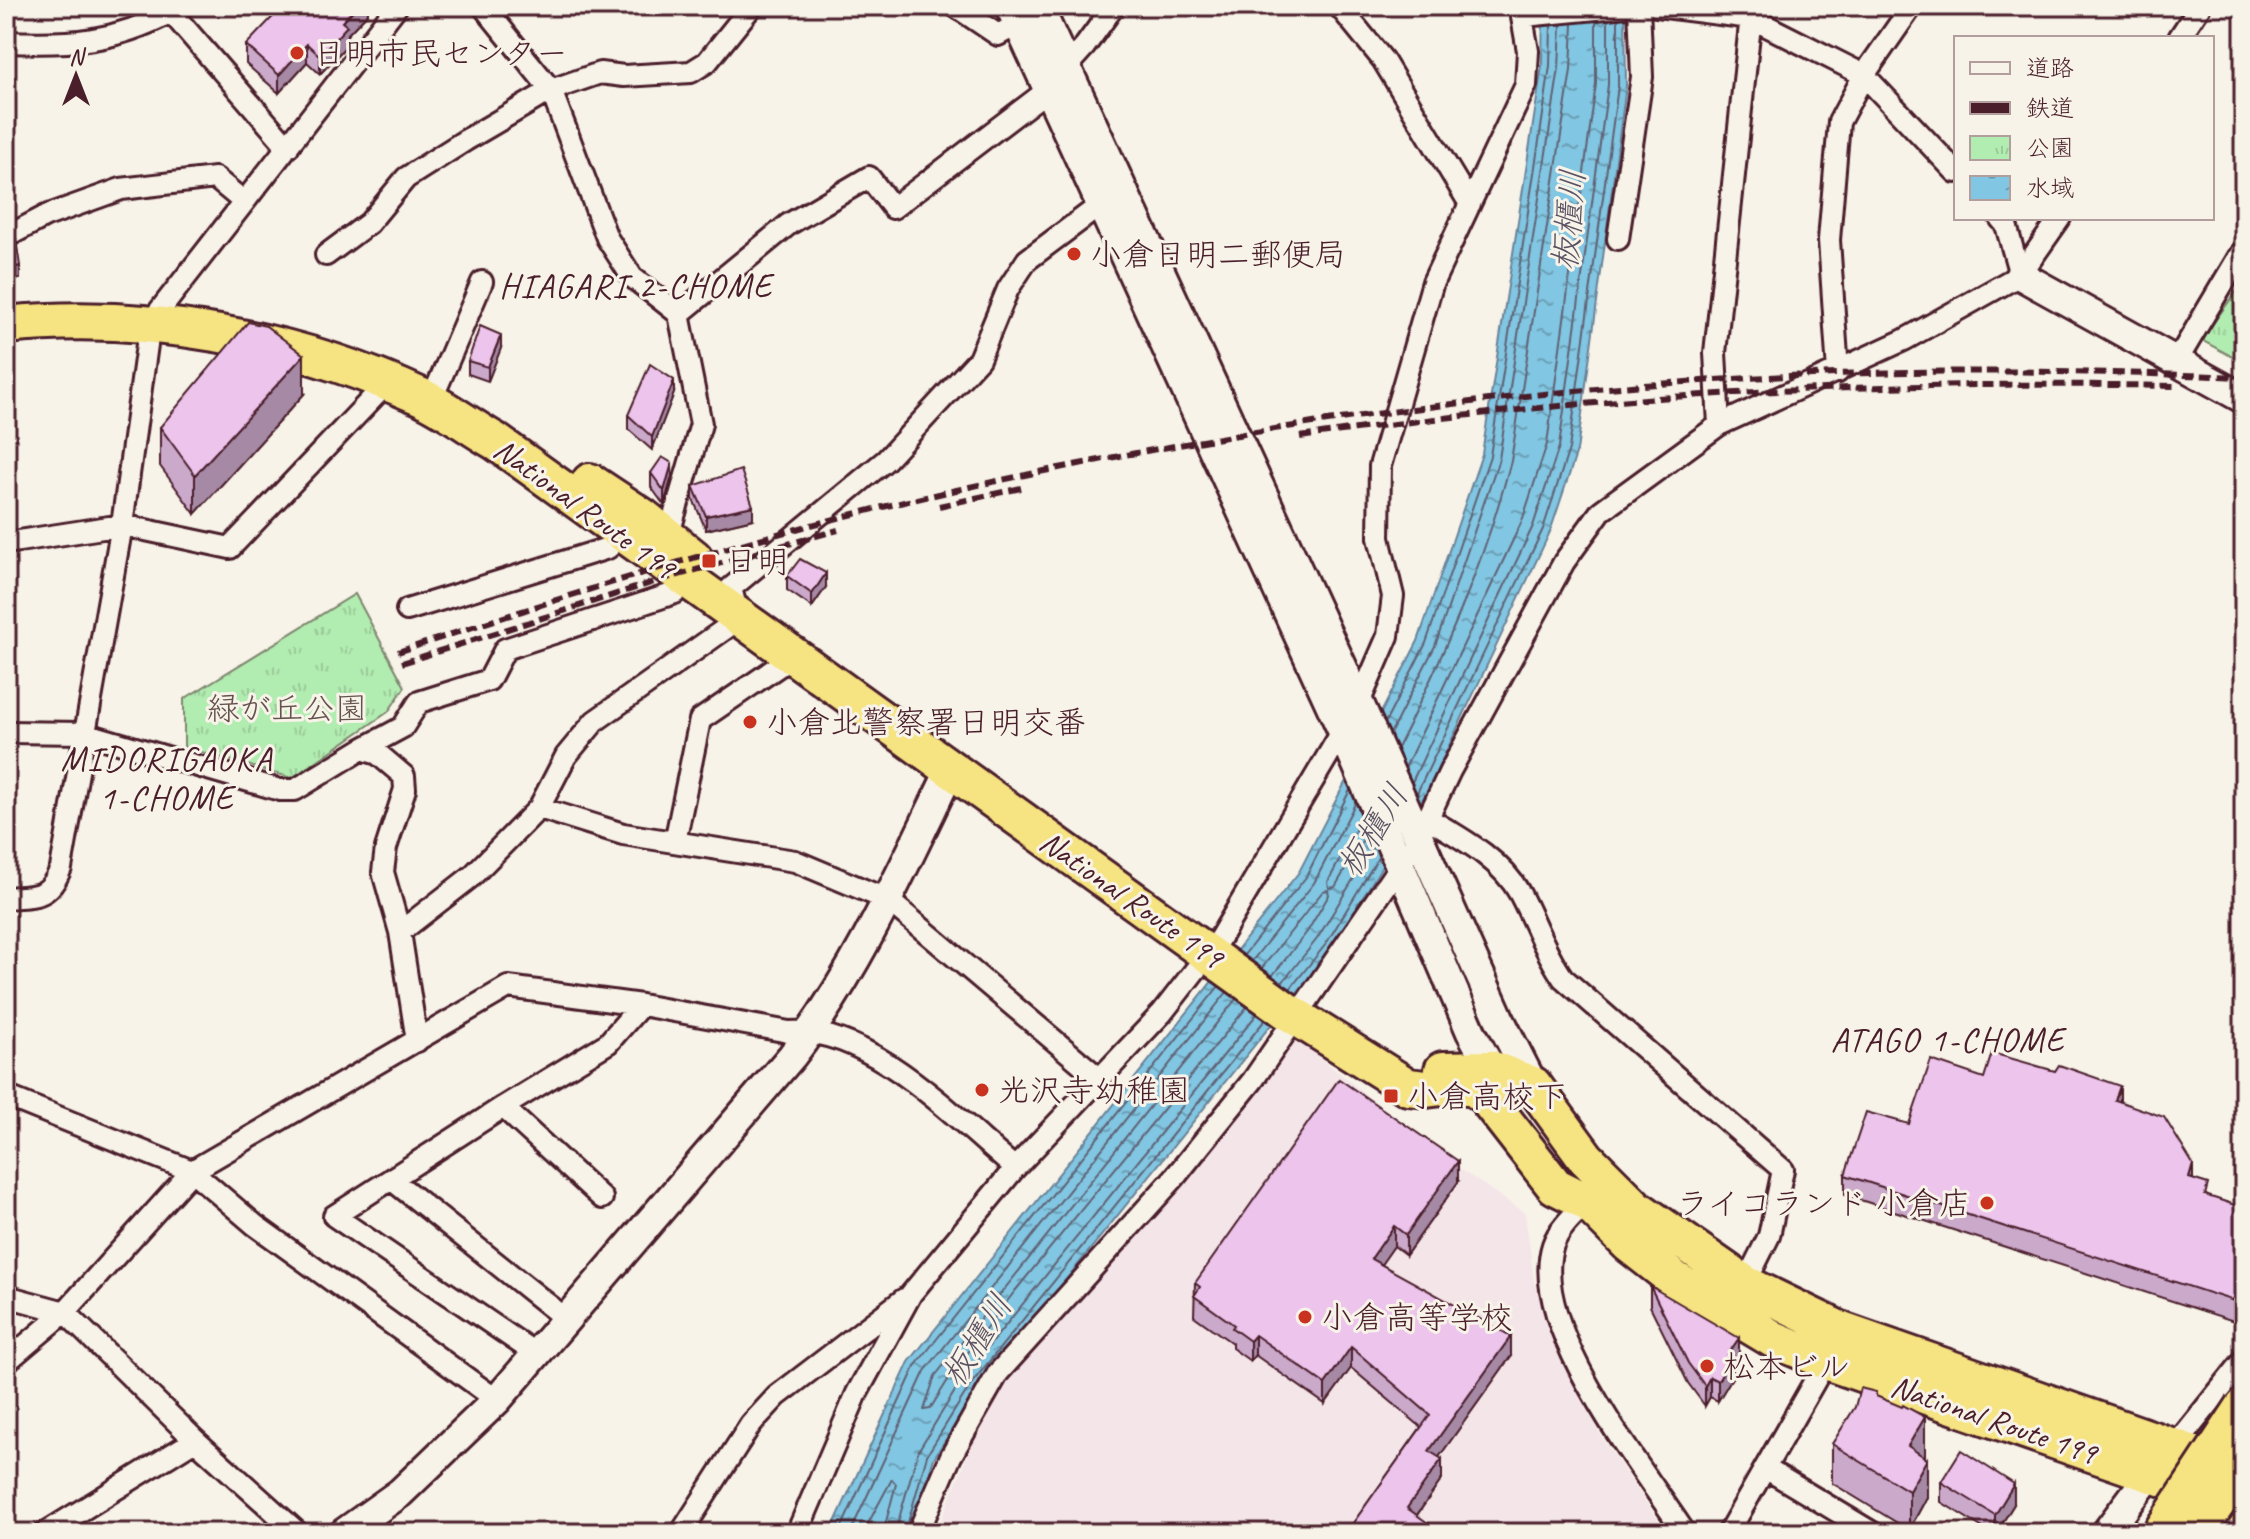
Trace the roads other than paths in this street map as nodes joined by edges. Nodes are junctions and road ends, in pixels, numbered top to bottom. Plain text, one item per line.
1 (397, 6) edge
2 (483, 6) edge
3 (752, 6) edge
4 (955, 6) edge
5 (1114, 6) edge
6 (1339, 6) edge
7 (1627, 6) edge
8 (1639, 6) edge
9 (1657, 6) edge
10 (1912, 6) edge
11 (2200, 6) edge
12 (174, 9) edge
13 (1022, 12) edge
14 (1529, 12) edge
15 (1752, 12) edge
16 (2180, 36) edge
17 (6, 42) edge
18 (1864, 75) junction
19 (1056, 77) junction
20 (551, 90) junction
21 (288, 147) junction
22 (1954, 170) edge
23 (1111, 197) junction
24 (244, 202) junction
25 (1470, 204) junction
26 (2002, 220) edge
27 (2059, 220) edge
28 (6, 237) edge
29 (1618, 239) dead end
30 (2244, 248) edge
31 (326, 255) dead end
32 (2020, 275) junction
33 (482, 282) dead end
34 (6, 306) edge
35 (157, 313) junction
36 (679, 314) junction
37 (6, 325) edge
38 (2175, 364) junction
39 (1838, 372) junction
40 (386, 384) junction
41 (437, 387) junction
42 (2244, 399) edge
43 (1719, 425) junction
44 (122, 525) junction
45 (645, 529) junction
46 (6, 543) edge
47 (675, 593) dead end
48 (735, 603) junction
49 (407, 610) dead end
50 (792, 657) junction
51 (1355, 727) junction
52 (6, 732) edge
53 (84, 733) junction
54 (362, 749) junction
55 (950, 771) junction
56 (539, 808) junction
57 (1420, 828) junction
58 (675, 842) junction
59 (1397, 860) junction
60 (6, 898) edge
61 (888, 900) junction
62 (400, 932) junction
63 (1219, 951) junction
64 (641, 1005) junction
65 (1298, 1007) junction
66 (1499, 1018) junction
67 (812, 1030) junction
68 (1471, 1032) junction
69 (417, 1041) junction
70 (1491, 1069) junction
71 (1454, 1077) junction
72 (1101, 1080) junction
73 (1533, 1085) junction
74 (6, 1096) edge
75 (503, 1107) junction
76 (1015, 1168) junction
77 (192, 1171) junction
78 (391, 1179) junction
79 (602, 1198) dead end
80 (1587, 1202) junction
81 (1745, 1284) junction
82 (911, 1294) junction
83 (6, 1296) edge
84 (65, 1312) junction
85 (566, 1319) junction
86 (1834, 1346) junction
87 (536, 1354) junction
88 (6, 1362) edge
89 (2241, 1381) edge
90 (497, 1400) junction
91 (195, 1440) junction
92 (2162, 1460) junction
93 (2244, 1464) edge
94 (1765, 1468) junction
95 (2244, 1472) edge
96 (2244, 1506) edge
97 (2244, 1519) edge
98 (45, 1533) edge
99 (298, 1533) edge
100 (344, 1533) edge
101 (681, 1533) edge
102 (797, 1533) edge
103 (918, 1533) edge
104 (1685, 1533) edge
105 (1728, 1533) edge
106 (1873, 1533) edge
107 (2106, 1533) edge
108 (2161, 1533) edge
109 (2196, 1533) edge
110 (2232, 1533) edge

1 - 21 street
2 - 20 street
3 - 20 street
4 - 13 street
5 - 19 street
6 - 25 street
7 - 14 street
8 - 29 street
9 - 15 street
10 - 18 street
11 - 16 street
12 - 17 street
12 - 21 street
13 - 19 street
14 - 25 street
15 - 18 street
15 - 43 street
18 - 22 street
18 - 39 street
19 - 23 street
19 - 36 street
20 - 31 street
20 - 36 street
21 - 24 street
23 - 48 street
23 - 51 street
24 - 28 street
24 - 35 street
25 - 51 street
26 - 32 street
27 - 32 street
30 - 38 street
32 - 38 street
32 - 39 street
33 - 41 street
34 - 35 highway, National Route 199
35 - 37 highway, National Route 199
35 - 40 highway, National Route 199
35 - 41 highway, National Route 199
35 - 44 street
36 - 45 street
38 - 42 street
39 - 43 street
40 - 44 street
40 - 45 highway, National Route 199
41 - 45 highway, National Route 199
43 - 57 street
44 - 46 street
44 - 53 street
45 - 48 highway, National Route 199
45 - 49 street
47 - 54 street
48 - 50 highway, National Route 199
48 - 56 street
48 - 63 highway, National Route 199
50 - 55 highway, National Route 199
50 - 58 street
51 - 57 street
51 - 59 street
51 - 63 street
52 - 53 street
53 - 54 street
53 - 60 street
54 - 62 street
55 - 61 street
55 - 63 highway, National Route 199
56 - 58 street
56 - 62 street
57 - 59 street
57 - 66 street
57 - 81 street
58 - 61 street
59 - 65 street
59 - 68 street
61 - 67 street
61 - 72 street
62 - 69 street
63 - 65 highway, National Route 199
63 - 72 street
64 - 67 street
64 - 69 street
64 - 75 street
65 - 71 highway, National Route 199
65 - 103 street
66 - 70 street
66 - 73 street
67 - 76 street
67 - 85 street
68 - 70 street
68 - 71 street
69 - 77 street
70 - 71 highway, National Route 199
70 - 73 highway, National Route 199
70 - 80 highway
71 - 80 highway, National Route 199
72 - 76 street
73 - 81 highway, National Route 199
74 - 77 street
75 - 78 street
75 - 79 street
76 - 82 street
77 - 84 street
77 - 90 street
78 - 85 street
78 - 87 street
80 - 86 highway, National Route 199
80 - 104 street
81 - 86 highway, National Route 199
82 - 101 street
82 - 102 street
83 - 84 street
84 - 88 street
84 - 91 street
85 - 87 street
86 - 92 highway, National Route 199
86 - 94 street
87 - 90 street
89 - 92 street
89 - 108 highway, bridge
90 - 100 street
91 - 98 street
91 - 99 street
92 - 95 highway, National Route 199
92 - 96 highway, National Route 199
92 - 107 street
93 - 109 highway, bridge
94 - 105 street
94 - 106 street
97 - 110 street

